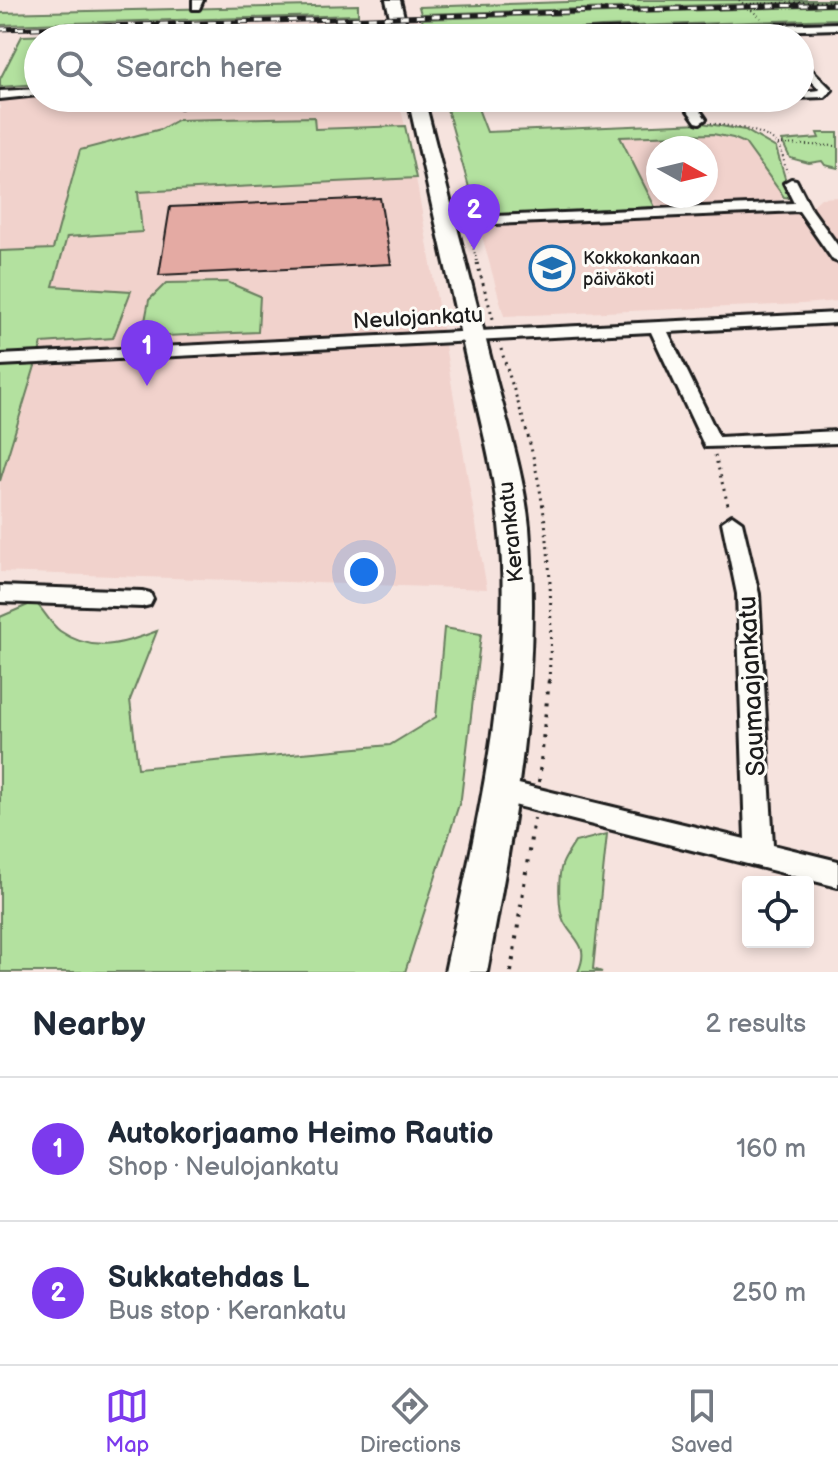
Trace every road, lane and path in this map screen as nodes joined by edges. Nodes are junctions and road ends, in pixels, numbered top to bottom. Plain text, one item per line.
1 (393, 0) edge
2 (739, 0) edge
3 (838, 1) edge
4 (747, 4) junction
5 (753, 9) dead end
6 (399, 24) edge
7 (838, 26) edge
8 (814, 27) edge
9 (814, 75) edge
10 (24, 93) edge
11 (814, 94) edge
12 (0, 95) edge
13 (420, 112) edge
14 (695, 112) edge
15 (700, 119) joint
16 (777, 144) junction
17 (838, 146) edge
18 (791, 183) joint
19 (803, 207) junction
20 (447, 222) junction
21 (838, 257) edge
22 (838, 318) edge
23 (657, 327) junction
24 (473, 336) junction
25 (0, 360) edge
26 (838, 437) edge
27 (712, 443) junction
28 (732, 522) joint
29 (0, 594) edge
30 (142, 599) dead end
31 (502, 791) junction
32 (759, 852) junction
33 (838, 874) edge
34 (466, 972) edge

1 - 6 street
2 - 4 path
3 - 4 path
4 - 5 path
7 - 8 street
9 - 11 street
10 - 12 street
13 - 20 street, Kerankatu
14 - 15 street
15 - 16 path
16 - 17 path
16 - 18 path
18 - 19 street
19 - 20 street
19 - 21 street
20 - 24 street, Kerankatu
22 - 23 street, Neulojankatu
23 - 24 street, Neulojankatu
23 - 27 street
24 - 25 street, Neulojankatu
24 - 31 street, Kerankatu
26 - 27 street
27 - 28 path
28 - 32 street, Saumaajankatu
29 - 30 street
31 - 32 street
31 - 34 street, Kerankatu
32 - 33 street

